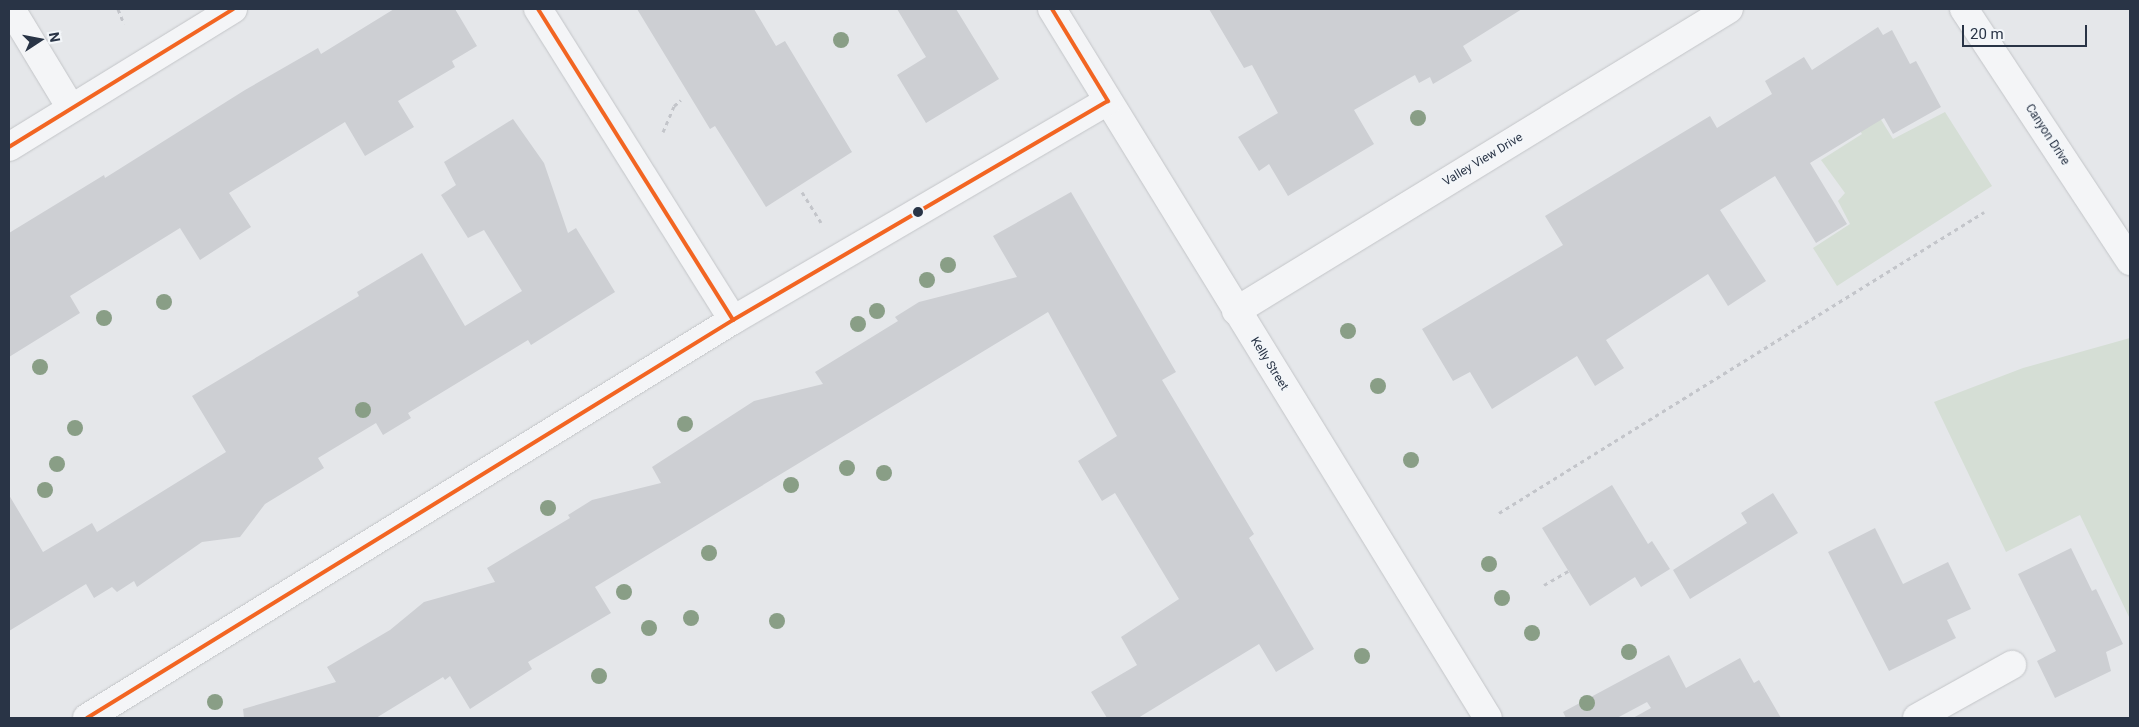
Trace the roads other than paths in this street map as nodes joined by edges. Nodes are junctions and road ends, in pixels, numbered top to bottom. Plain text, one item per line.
1 (11, 9) edge
2 (234, 9) edge
3 (538, 9) edge
4 (1052, 9) edge
5 (1729, 9) edge
6 (1964, 9) edge
7 (1108, 101) junction
8 (71, 108) junction
9 (9, 147) edge
10 (2130, 261) edge
11 (1236, 310) junction
12 (733, 320) junction
13 (2012, 665) dead end
14 (87, 718) edge
15 (1488, 718) edge
16 (1917, 718) edge

1 - 8 street
2 - 8 street
3 - 12 street
4 - 7 street, Kelly Street
5 - 11 street, Valley View Drive
6 - 10 street, Canyon Drive
7 - 11 street, Kelly Street
7 - 12 street
8 - 9 street
11 - 15 street, Kelly Street
12 - 14 street
13 - 16 street

